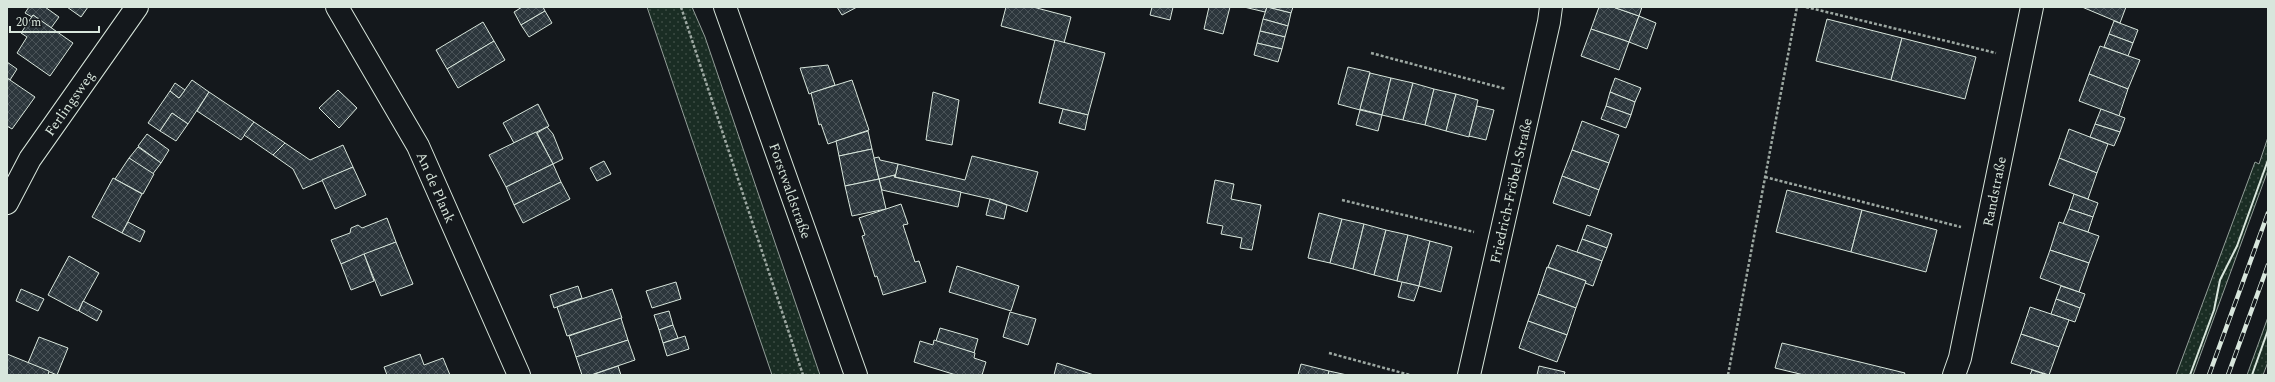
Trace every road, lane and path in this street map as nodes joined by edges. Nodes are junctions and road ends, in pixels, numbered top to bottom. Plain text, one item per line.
1 (137, 7) edge
2 (337, 7) edge
3 (681, 7) edge
4 (725, 7) edge
5 (1551, 7) edge
6 (1798, 7) edge
7 (1806, 7) edge
8 (2032, 7) edge
9 (1371, 53) dead end
10 (2021, 59) junction
11 (1533, 96) junction
12 (1765, 177) junction
13 (1342, 200) dead end
14 (7, 203) edge
15 (1986, 233) junction
16 (1500, 239) junction
17 (1329, 353) dead end
18 (519, 375) edge
19 (803, 375) edge
20 (856, 375) edge
21 (1410, 375) edge
22 (1469, 375) edge
23 (1728, 375) edge
24 (1954, 375) edge

1 - 14 street, Ferlingsweg
2 - 18 street, An de Plank
3 - 19 path
4 - 20 street, Forstwaldstraße
5 - 11 street, Friedrich-Fröbel-Straße
6 - 12 path
7 - 10 path
8 - 10 street, Randstraße
9 - 11 path
10 - 15 street, Randstraße
11 - 16 street, Friedrich-Fröbel-Straße
12 - 15 path
12 - 23 path
13 - 16 path
15 - 24 street, Randstraße
16 - 22 street, Friedrich-Fröbel-Straße
17 - 21 path

